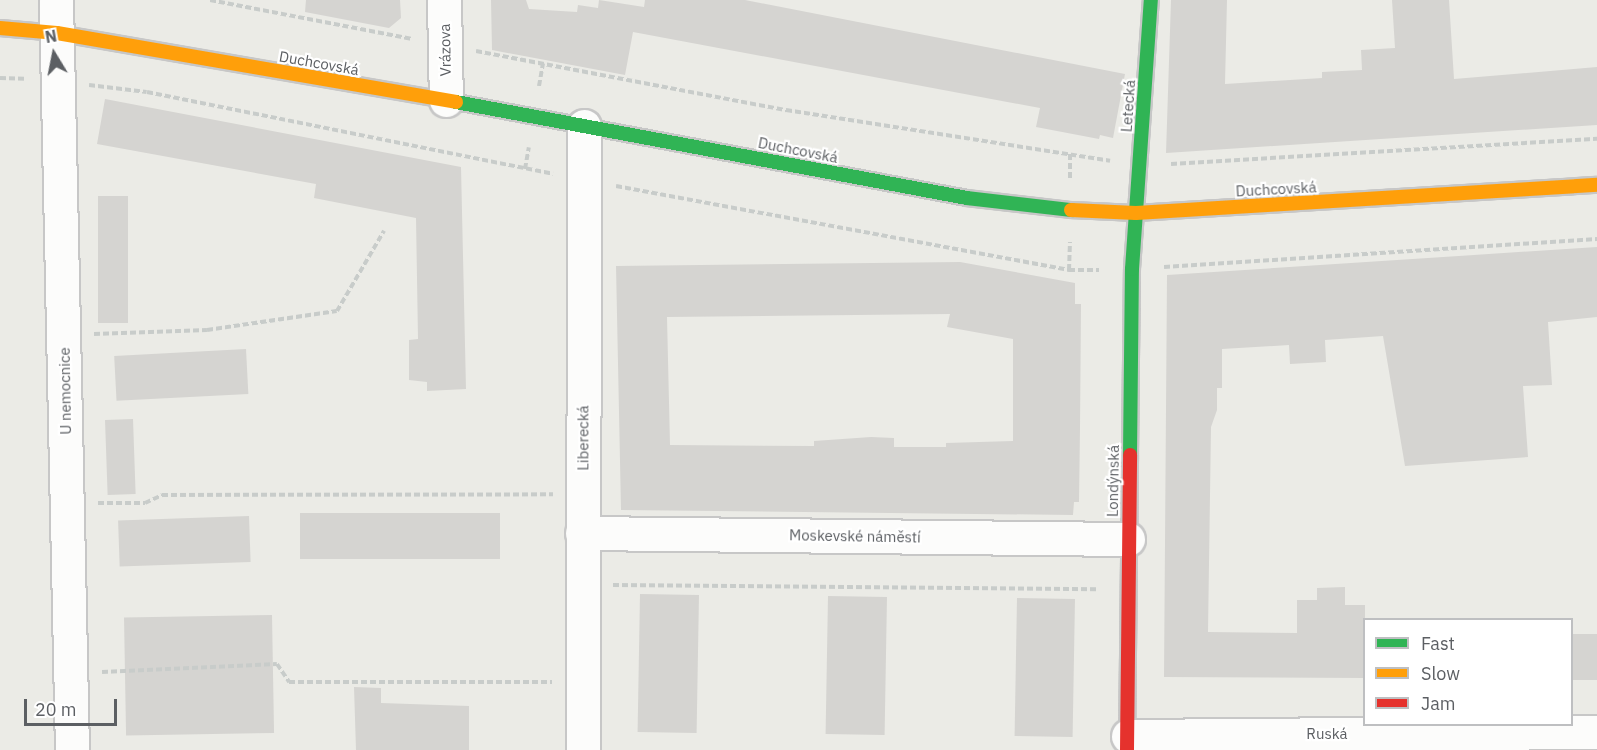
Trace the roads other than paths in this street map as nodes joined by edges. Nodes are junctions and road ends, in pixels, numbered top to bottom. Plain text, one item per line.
1 (56, 0) edge
2 (444, 0) edge
3 (1151, 0) edge
4 (0, 28) edge
5 (57, 33) junction
6 (446, 100) junction
7 (584, 126) junction
8 (1597, 185) edge
9 (1136, 213) junction
10 (582, 533) junction
11 (1128, 539) junction
12 (1597, 732) edge
13 (1128, 743) edge
14 (72, 750) edge
15 (583, 750) edge

1 - 5 street, U nemocnice
2 - 6 street, Vrázova
3 - 9 street, Letecká
4 - 5 street, Duchcovská
5 - 6 street, Duchcovská
5 - 14 street, U nemocnice
6 - 7 street, Duchcovská
7 - 9 street, Duchcovská
7 - 10 street, Liberecká
8 - 9 street, Duchcovská
9 - 11 street, Londýnská
10 - 11 street, Moskevské náměstí
10 - 15 street, Liberecká
11 - 13 street, Londýnská
12 - 13 street, Ruská

